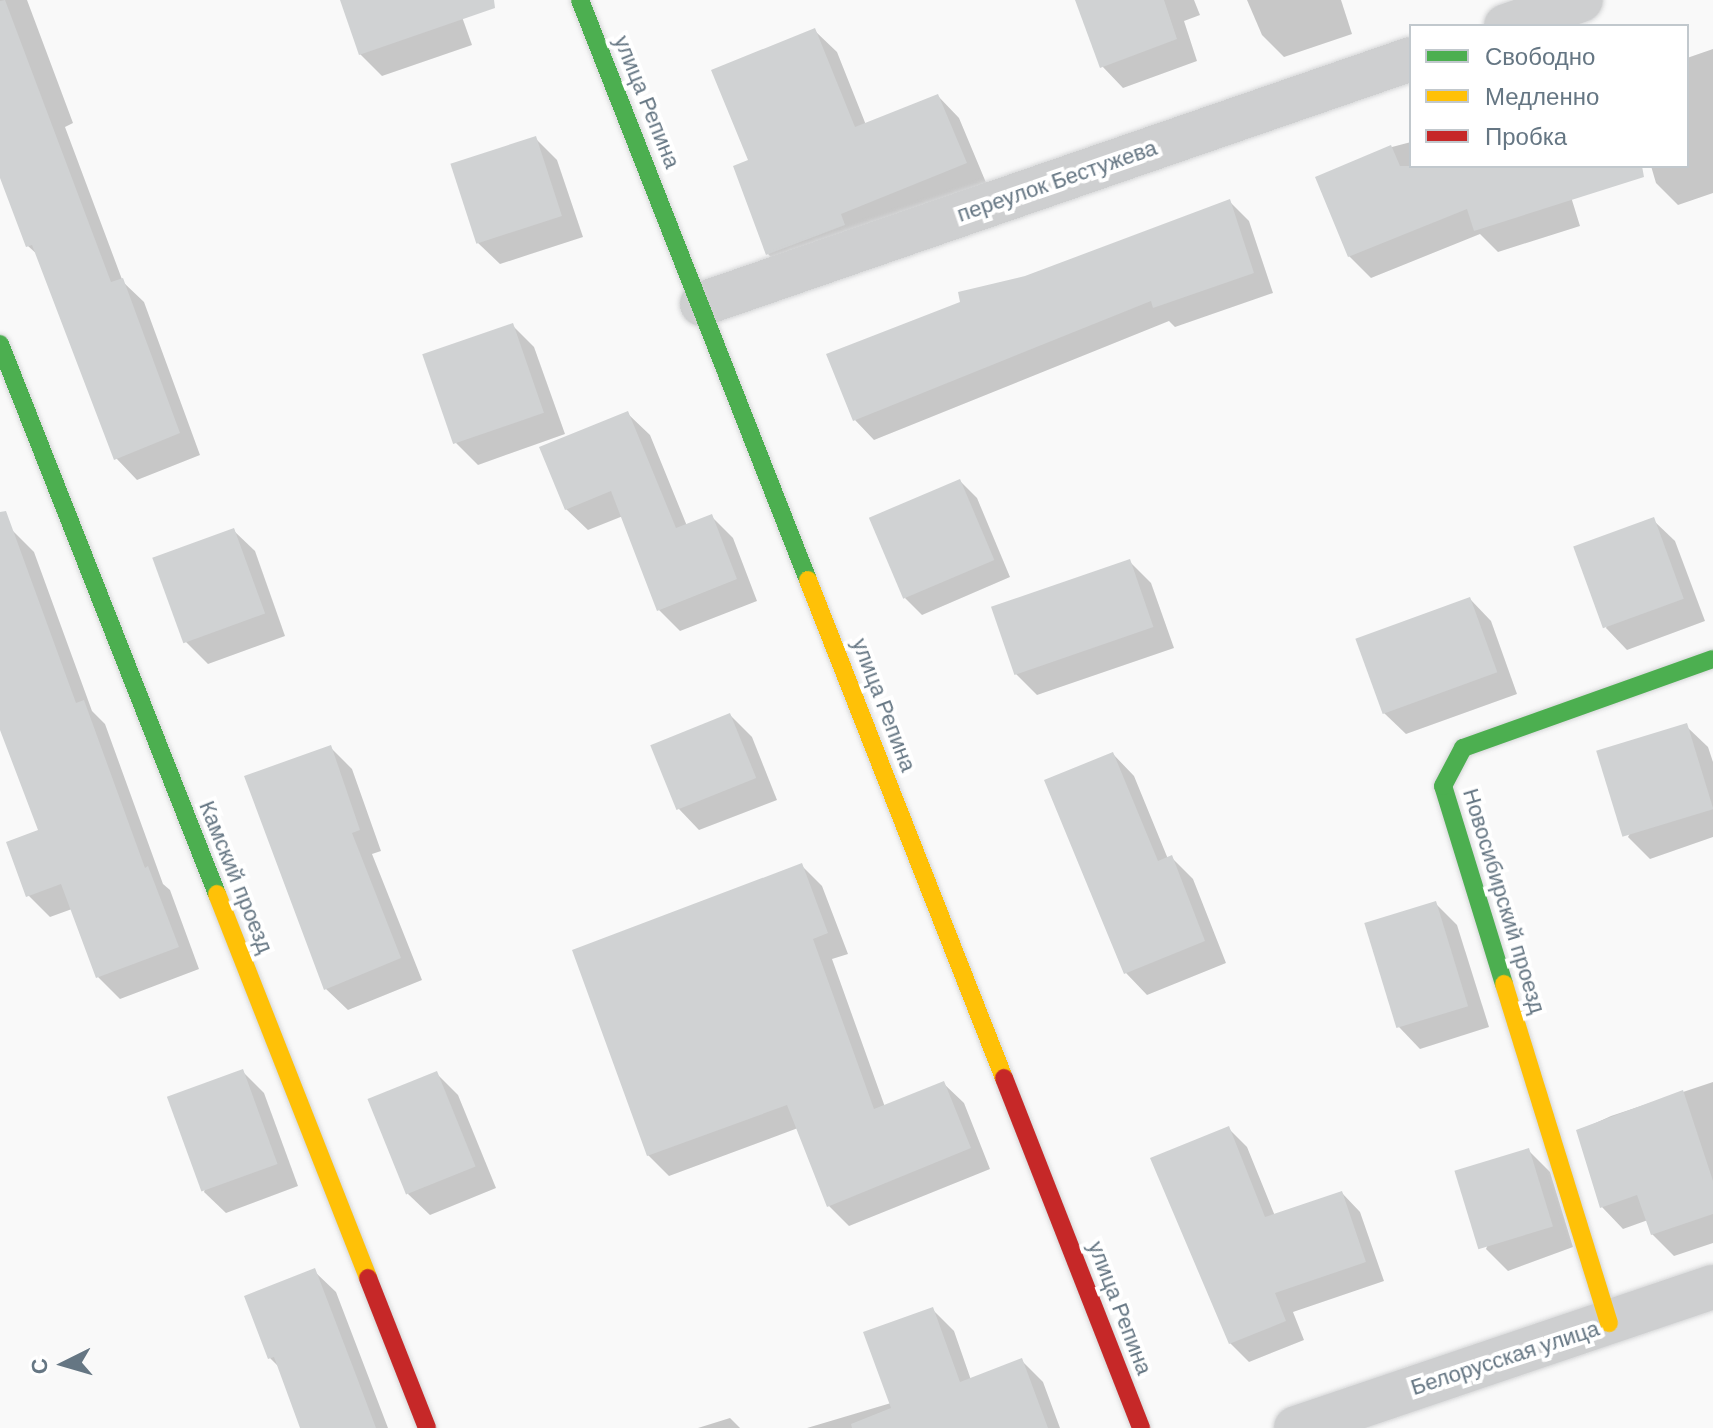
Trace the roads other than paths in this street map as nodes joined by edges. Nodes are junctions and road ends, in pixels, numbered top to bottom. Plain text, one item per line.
1 (580, 0) edge
2 (1581, 0) edge
3 (1512, 24) edge
4 (1409, 60) edge
5 (702, 304) junction
6 (0, 344) edge
7 (1713, 659) edge
8 (1713, 1287) edge
9 (1609, 1323) junction
10 (427, 1428) edge
11 (1141, 1428) edge
12 (1296, 1428) edge

1 - 5 street, улица Репина
2 - 3 street
4 - 5 street, переулок Бестужева
5 - 11 street, улица Репина
6 - 10 street, Камский проезд
7 - 9 street, Новосибирский проезд
8 - 9 street, Белорусская улица
9 - 12 street, Белорусская улица

